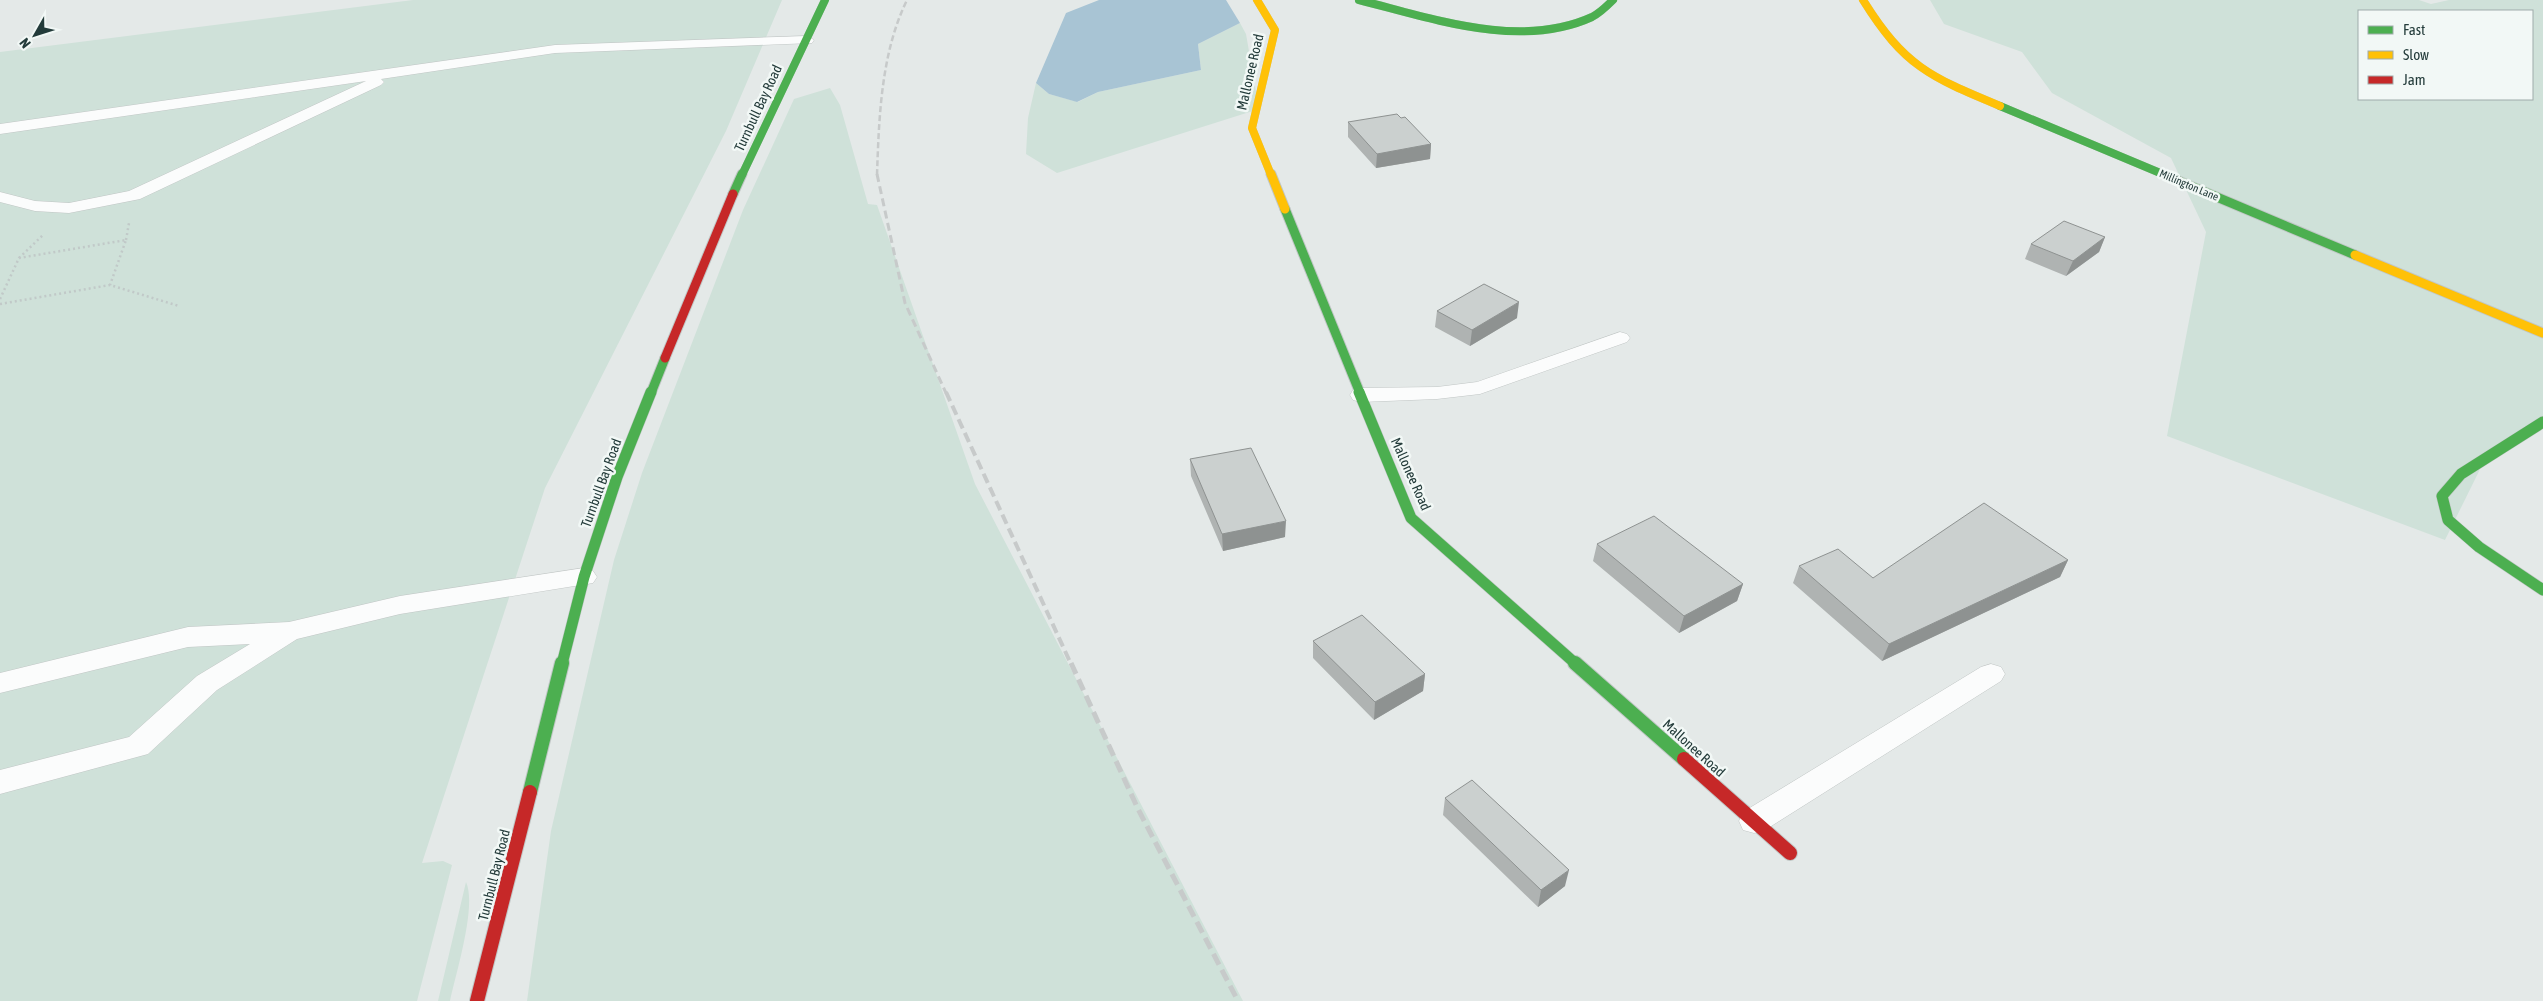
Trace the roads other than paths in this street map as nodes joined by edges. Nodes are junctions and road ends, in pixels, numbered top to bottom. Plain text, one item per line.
1 (825, 0) edge
2 (1257, 0) edge
3 (1359, 0) edge
4 (1613, 0) edge
5 (1862, 0) edge
6 (807, 40) junction
7 (398, 72) junction
8 (0, 129) edge
9 (0, 197) edge
10 (2543, 333) edge
11 (1620, 338) dead end
12 (1361, 395) junction
13 (2543, 422) edge
14 (584, 577) junction
15 (2543, 590) edge
16 (289, 632) junction
17 (1991, 674) dead end
18 (0, 683) edge
19 (0, 782) edge
20 (1754, 821) junction
21 (1790, 853) dead end
22 (477, 1001) edge

1 - 6 street, Turnbull Bay Road
2 - 12 street, Mallonee Road
3 - 4 street
5 - 10 street, Millington Lane
6 - 7 lane
6 - 14 street, Turnbull Bay Road
7 - 8 lane
7 - 9 lane
11 - 12 lane
12 - 20 street, Mallonee Road
13 - 15 street
14 - 16 lane
14 - 22 street, Turnbull Bay Road
16 - 18 lane
16 - 19 lane
17 - 20 lane
20 - 21 street, Mallonee Road

